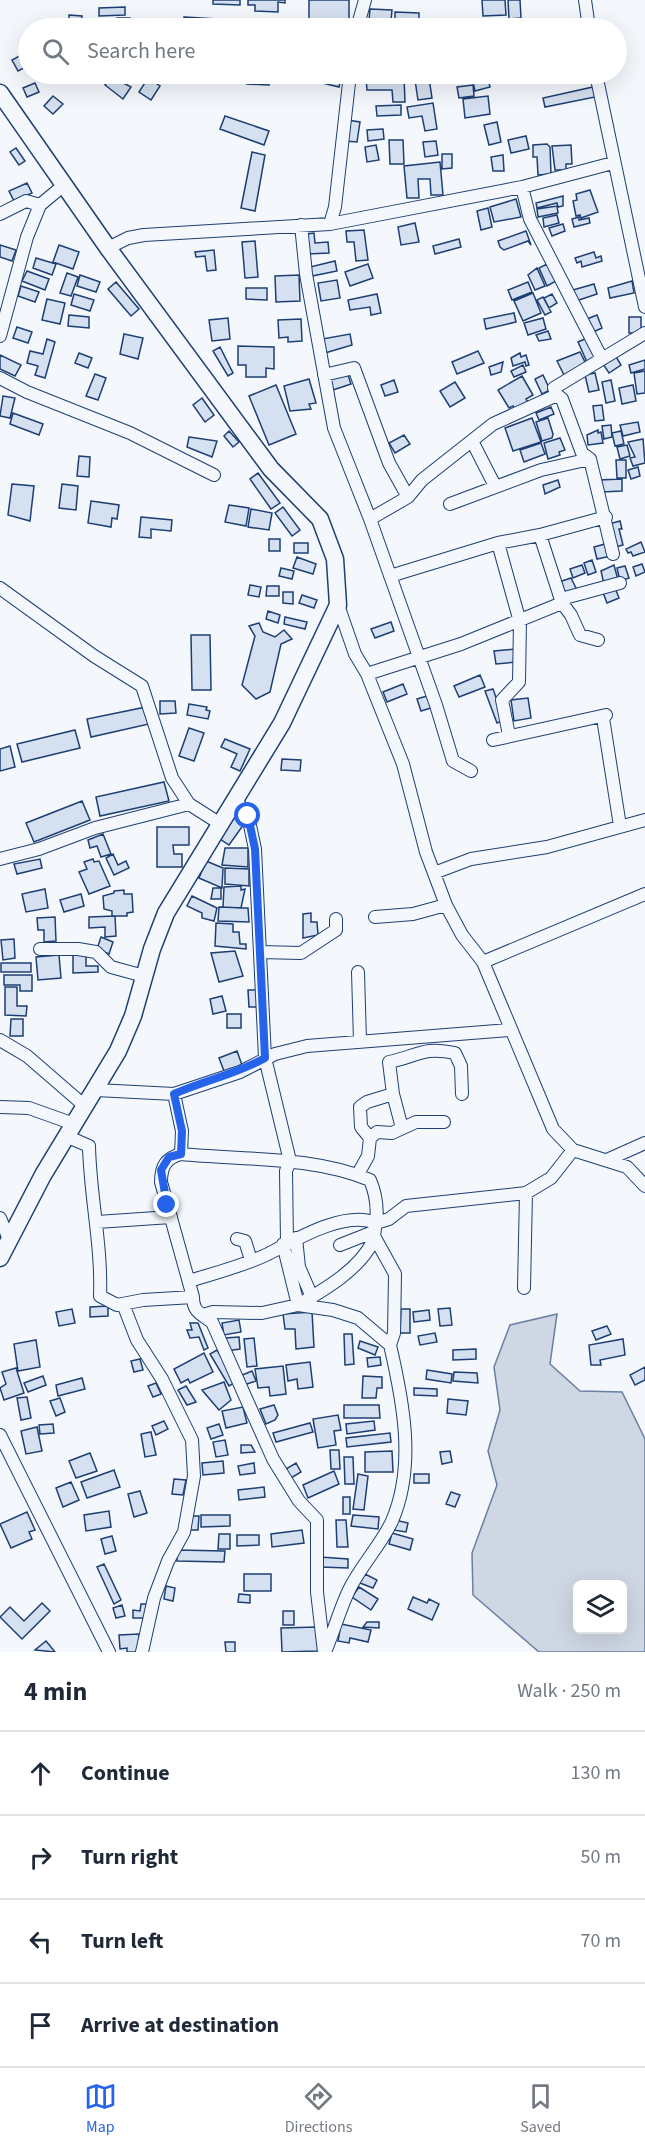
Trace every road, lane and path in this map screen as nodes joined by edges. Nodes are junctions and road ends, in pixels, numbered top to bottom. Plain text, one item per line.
1 (365, 0) edge
2 (585, 0) edge
3 (360, 18) edge
4 (588, 18) edge
5 (349, 84) edge
6 (598, 84) edge
7 (0, 93) edge
8 (614, 162) junction
9 (64, 185) junction
10 (522, 187) junction
11 (40, 205) junction
12 (0, 214) edge
13 (330, 224) junction
14 (301, 225) junction
15 (108, 248) junction
16 (645, 307) edge
17 (645, 333) edge
18 (0, 336) edge
19 (602, 359) junction
20 (324, 375) junction
21 (0, 378) edge
22 (557, 395) junction
23 (472, 441) junction
24 (590, 459) junction
25 (214, 475) dead end
26 (495, 486) junction
27 (408, 497) junction
28 (450, 504) dead end
29 (606, 517) junction
30 (370, 519) junction
31 (540, 535) junction
32 (498, 543) junction
33 (613, 554) dead end
34 (390, 576) junction
35 (620, 583) dead end
36 (0, 588) edge
37 (561, 601) junction
38 (338, 605) junction
39 (520, 622) junction
40 (598, 640) dead end
41 (418, 658) junction
42 (367, 674) junction
43 (509, 735) junction
44 (493, 740) dead end
45 (471, 771) dead end
46 (236, 800) junction
47 (189, 804) junction
48 (645, 820) edge
49 (219, 823) junction
50 (620, 825) junction
51 (0, 859) edge
52 (434, 873) junction
53 (645, 894) edge
54 (446, 905) junction
55 (375, 917) dead end
56 (336, 919) dead end
57 (40, 949) dead end
58 (260, 952) junction
59 (483, 962) junction
60 (358, 972) dead end
61 (144, 976) junction
62 (509, 1030) junction
63 (0, 1040) edge
64 (360, 1041) junction
65 (265, 1058) junction
66 (96, 1090) junction
67 (174, 1094) junction
68 (393, 1094) junction
69 (462, 1094) dead end
70 (0, 1107) edge
71 (86, 1107) junction
72 (444, 1122) dead end
73 (402, 1128) junction
74 (70, 1130) junction
75 (370, 1138) junction
76 (645, 1143) edge
77 (573, 1150) junction
78 (181, 1154) junction
79 (607, 1160) junction
80 (290, 1161) junction
81 (358, 1174) junction
82 (645, 1186) edge
83 (525, 1193) junction
84 (171, 1216) junction
85 (0, 1218) edge
86 (97, 1222) junction
87 (375, 1231) junction
88 (9, 1239) junction
89 (237, 1239) dead end
90 (289, 1242) junction
91 (340, 1245) dead end
92 (0, 1258) edge
93 (251, 1260) junction
94 (189, 1281) junction
95 (524, 1288) dead end
96 (193, 1297) junction
97 (312, 1297) junction
98 (123, 1304) junction
99 (298, 1305) junction
100 (203, 1315) junction
101 (390, 1345) junction
102 (0, 1436) edge
103 (109, 1652) edge
104 (142, 1652) edge
105 (325, 1652) edge

1 - 3 street
2 - 4 street
5 - 13 street
6 - 8 street
7 - 9 main road
8 - 10 street
8 - 16 street
9 - 11 street
9 - 15 main road
10 - 13 street
10 - 19 street
11 - 12 street
11 - 18 street
13 - 14 street
14 - 15 street
14 - 20 street
15 - 38 main road
17 - 19 street
19 - 22 street
20 - 27 street
20 - 30 street
21 - 25 street
22 - 23 street
22 - 24 street
23 - 26 street
23 - 27 street
24 - 26 street
24 - 29 street
26 - 28 street
27 - 30 street
29 - 31 street
29 - 33 street
30 - 34 street
31 - 32 street
31 - 37 street
32 - 34 street
32 - 39 street
34 - 41 street
35 - 37 street
36 - 47 street
37 - 39 street
37 - 40 street
38 - 42 street
38 - 46 main road
39 - 41 street
39 - 43 street
41 - 42 street
41 - 45 street
42 - 52 street
43 - 44 street
43 - 50 street
46 - 49 main road
46 - 58 street
47 - 49 street
47 - 51 street
48 - 50 street
49 - 61 main road
50 - 52 street
52 - 54 street
53 - 59 street
54 - 55 street
54 - 59 street
56 - 58 street
57 - 61 street
58 - 65 street
59 - 62 street
60 - 64 street
61 - 66 main road
62 - 64 street
62 - 77 street
63 - 71 street
64 - 65 street
65 - 67 street
65 - 80 street
66 - 67 street
66 - 71 main road
67 - 78 street
68 - 69 street
68 - 73 street
68 - 75 street
70 - 74 street
71 - 74 main road
72 - 73 street
73 - 75 street
74 - 86 street
74 - 88 main road
75 - 81 street
76 - 79 street
77 - 79 street
77 - 83 street
78 - 80 street
78 - 84 street
79 - 82 street
80 - 81 street
80 - 90 street
81 - 87 street
83 - 87 street
83 - 95 street
84 - 86 street
84 - 94 street
85 - 88 street
86 - 98 street
87 - 90 street
87 - 91 street
87 - 97 street
87 - 101 street
88 - 92 main road
89 - 93 street
90 - 93 street
90 - 97 street
90 - 99 street
93 - 94 street
94 - 96 street
96 - 98 street
96 - 100 street
97 - 99 street
98 - 104 street
99 - 100 street
99 - 101 street
100 - 105 street
101 - 105 street
102 - 103 street

